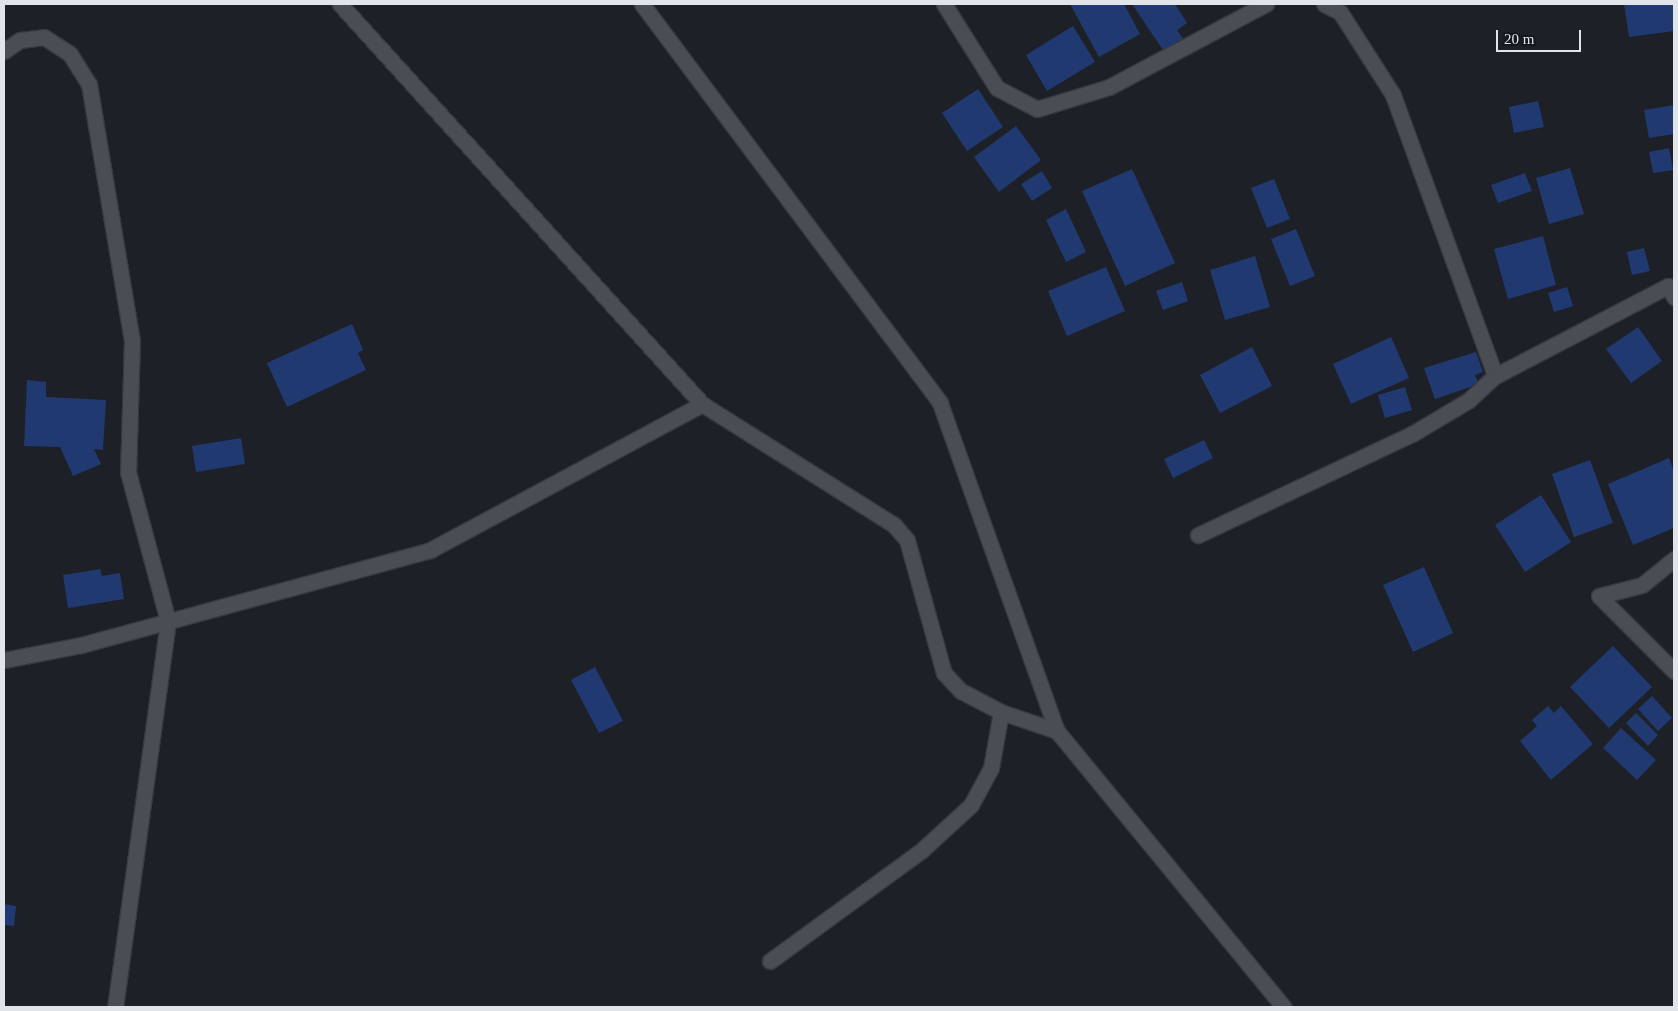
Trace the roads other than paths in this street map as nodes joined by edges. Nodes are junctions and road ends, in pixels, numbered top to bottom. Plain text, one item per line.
1 (340, 4) edge
2 (642, 4) edge
3 (944, 4) edge
4 (1266, 4) edge
5 (1324, 4) edge
6 (4, 51) edge
7 (1674, 298) edge
8 (1495, 376) junction
9 (702, 404) junction
10 (1198, 535) dead end
11 (1674, 559) edge
12 (168, 621) junction
13 (4, 660) edge
14 (1674, 672) edge
15 (1001, 712) junction
16 (1057, 731) junction
17 (770, 961) dead end
18 (115, 1007) edge
19 (1284, 1007) edge

1 - 9 street
2 - 16 street
3 - 4 street
5 - 8 street
6 - 12 street
7 - 8 street
8 - 10 street
9 - 12 street
9 - 15 street
11 - 14 street
12 - 13 street
12 - 18 street
15 - 16 street
15 - 17 street
16 - 19 street

